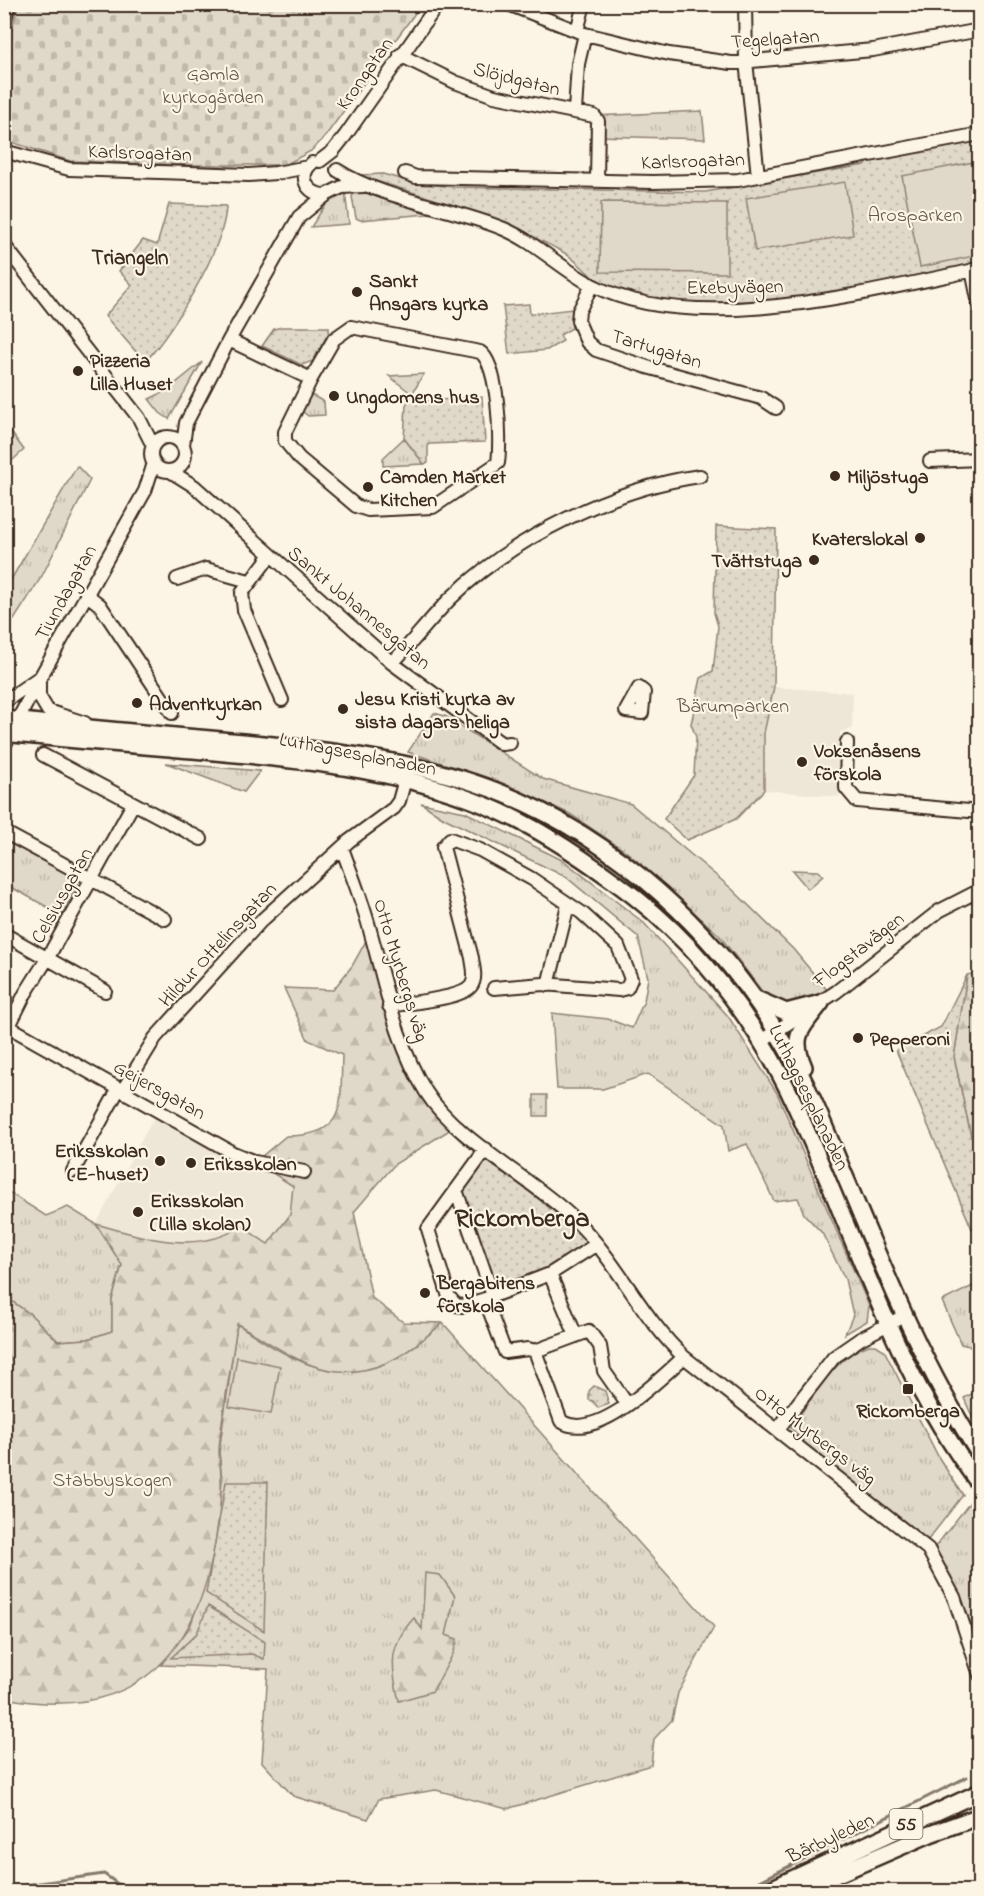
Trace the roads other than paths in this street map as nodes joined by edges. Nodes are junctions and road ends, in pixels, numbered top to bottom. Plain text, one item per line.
1 (9, 4) edge
2 (438, 4) edge
3 (508, 4) edge
4 (584, 4) edge
5 (745, 4) edge
6 (4, 22) edge
7 (980, 30) edge
8 (581, 32) junction
9 (400, 55) junction
10 (746, 62) junction
11 (575, 111) junction
12 (980, 134) edge
13 (345, 136) junction
14 (4, 151) edge
15 (314, 164) junction
16 (337, 170) junction
17 (276, 173) junction
18 (405, 173) dead end
19 (758, 176) junction
20 (597, 182) junction
21 (306, 185) junction
22 (371, 186) junction
23 (329, 193) junction
24 (299, 217) junction
25 (4, 245) edge
26 (976, 270) edge
27 (592, 285) junction
28 (980, 309) edge
29 (229, 340) junction
30 (311, 379) junction
31 (776, 408) dead end
32 (139, 417) junction
33 (186, 423) junction
34 (167, 437) junction
35 (183, 445) junction
36 (153, 446) junction
37 (980, 459) edge
38 (183, 461) junction
39 (930, 461) dead end
40 (154, 463) junction
41 (168, 471) junction
42 (700, 476) dead end
43 (194, 486) junction
44 (146, 491) junction
45 (270, 556) junction
46 (177, 579) dead end
47 (249, 581) junction
48 (86, 594) junction
49 (393, 663) junction
50 (40, 676) junction
51 (282, 700) dead end
52 (4, 702) edge
53 (171, 713) dead end
54 (105, 728) junction
55 (8, 731) edge
56 (847, 742) dead end
57 (510, 743) dead end
58 (44, 755) dead end
59 (407, 773) junction
60 (133, 804) junction
61 (980, 812) edge
62 (4, 832) edge
63 (201, 839) dead end
64 (342, 848) junction
65 (92, 879) junction
66 (980, 890) edge
67 (568, 905) junction
68 (165, 919) dead end
69 (4, 934) edge
70 (47, 959) junction
71 (548, 985) junction
72 (495, 988) dead end
73 (105, 991) dead end
74 (753, 997) junction
75 (821, 1003) junction
76 (389, 1006) junction
77 (6, 1029) edge
78 (776, 1031) junction
79 (761, 1041) junction
80 (123, 1090) junction
81 (486, 1149) junction
82 (835, 1154) junction
83 (73, 1171) dead end
84 (304, 1172) dead end
85 (456, 1190) junction
86 (597, 1244) junction
87 (550, 1274) junction
88 (489, 1298) junction
89 (904, 1316) junction
90 (888, 1324) junction
91 (576, 1336) junction
92 (535, 1351) junction
93 (684, 1357) junction
94 (627, 1404) junction
95 (778, 1429) junction
96 (980, 1455) edge
97 (963, 1463) junction
98 (980, 1485) edge
99 (980, 1493) edge
100 (980, 1675) edge
101 (980, 1786) edge
102 (980, 1792) edge
103 (963, 1798) junction
104 (980, 1807) edge
105 (980, 1816) edge
106 (930, 1834) junction
107 (764, 1892) edge
108 (796, 1892) edge

1 - 6 street
2 - 9 street, Krongatan
3 - 8 street, Tegelgatan
4 - 8 street
5 - 10 street
7 - 10 street, Tegelgatan
8 - 10 street, Tegelgatan
8 - 11 street
9 - 11 street, Slöjdgatan
9 - 13 street, Krongatan
10 - 19 street
11 - 20 street, Slöjdgatan
12 - 19 street, Karlsrogatan
13 - 15 street, Krongatan
13 - 16 street, Krongatan
14 - 17 street, Karlsrogatan
15 - 16 street
15 - 17 street, Karlsrogatan
15 - 21 street
16 - 22 street, Ekebyvägen
16 - 23 street
17 - 21 street, Karlsrogatan
18 - 20 street, Karlsrogatan
19 - 20 street, Karlsrogatan
21 - 23 street
21 - 24 street
22 - 23 street, Ekebyvägen
22 - 27 street, Ekebyvägen
23 - 24 street
24 - 29 street
25 - 32 street
26 - 27 street, Ekebyvägen
26 - 28 street
27 - 31 street, Tartugatan
29 - 30 street
29 - 33 street
30 - 30 street
32 - 34 street
32 - 36 street
33 - 34 street
33 - 35 street
34 - 35 street
34 - 36 street
35 - 38 street
36 - 40 street
37 - 39 street
38 - 41 street
38 - 43 street, Sankt Johannesgatan
40 - 41 street
40 - 44 street, Tiundagatan
41 - 43 street, Sankt Johannesgatan
41 - 44 street, Tiundagatan
42 - 49 street
43 - 45 street, Sankt Johannesgatan
44 - 48 street, Tiundagatan
45 - 47 street
45 - 49 street, Sankt Johannesgatan
46 - 47 street
47 - 51 street
48 - 50 street, Tiundagatan
48 - 53 street
49 - 57 street, Sankt Johannesgatan
50 - 52 street
50 - 54 street
50 - 55 street, Tiundagatan
54 - 55 main road, Luthagsesplanaden
54 - 59 main road, Luthagsesplanaden
55 - 59 main road, Luthagsesplanaden
56 - 61 street
58 - 60 street
59 - 64 street, Hildur Ottelinsgatan
59 - 74 main road, Luthagsesplanaden
59 - 79 main road, Luthagsesplanaden
60 - 63 street
60 - 65 street, Celsiusgatan
62 - 65 street
64 - 76 street, Otto Myrbergs väg
64 - 80 street, Hildur Ottelinsgatan
65 - 68 street
65 - 70 street, Celsiusgatan
66 - 75 street, Flogstavägen
67 - 71 street
67 - 71 street
67 - 76 street
69 - 70 street
70 - 73 street
70 - 77 street, Celsiusgatan
71 - 72 street
74 - 75 main road
74 - 78 main road, Luthagsesplanaden
75 - 78 street, Flogstavägen
75 - 82 main road
76 - 81 street, Otto Myrbergs väg
77 - 80 street, Geijersgatan
78 - 79 street, Flogstavägen
78 - 82 main road, Luthagsesplanaden
79 - 90 main road, Luthagsesplanaden
80 - 83 street, Hildur Ottelinsgatan
80 - 84 street, Geijersgatan
81 - 85 street
81 - 86 street, Otto Myrbergs väg
82 - 89 main road, Luthagsesplanaden
85 - 88 street
85 - 88 street
86 - 87 street
86 - 93 street, Otto Myrbergs väg
87 - 88 street
87 - 91 street
88 - 92 street
89 - 90 street
89 - 96 main road, Luthagsesplanaden
90 - 95 street
90 - 97 main road, Luthagsesplanaden
91 - 92 street
91 - 94 street
92 - 94 street
93 - 94 street
93 - 95 street, Otto Myrbergs väg
95 - 100 street, Otto Myrbergs väg
97 - 98 main road, Luthagsesplanaden
97 - 99 main road
101 - 103 main road
102 - 103 main road, Bärbyleden / 55
103 - 107 main road, Bärbyleden / 55
104 - 106 main road
105 - 106 main road, Bärbyleden / 55
106 - 108 main road, Bärbyleden / 55

